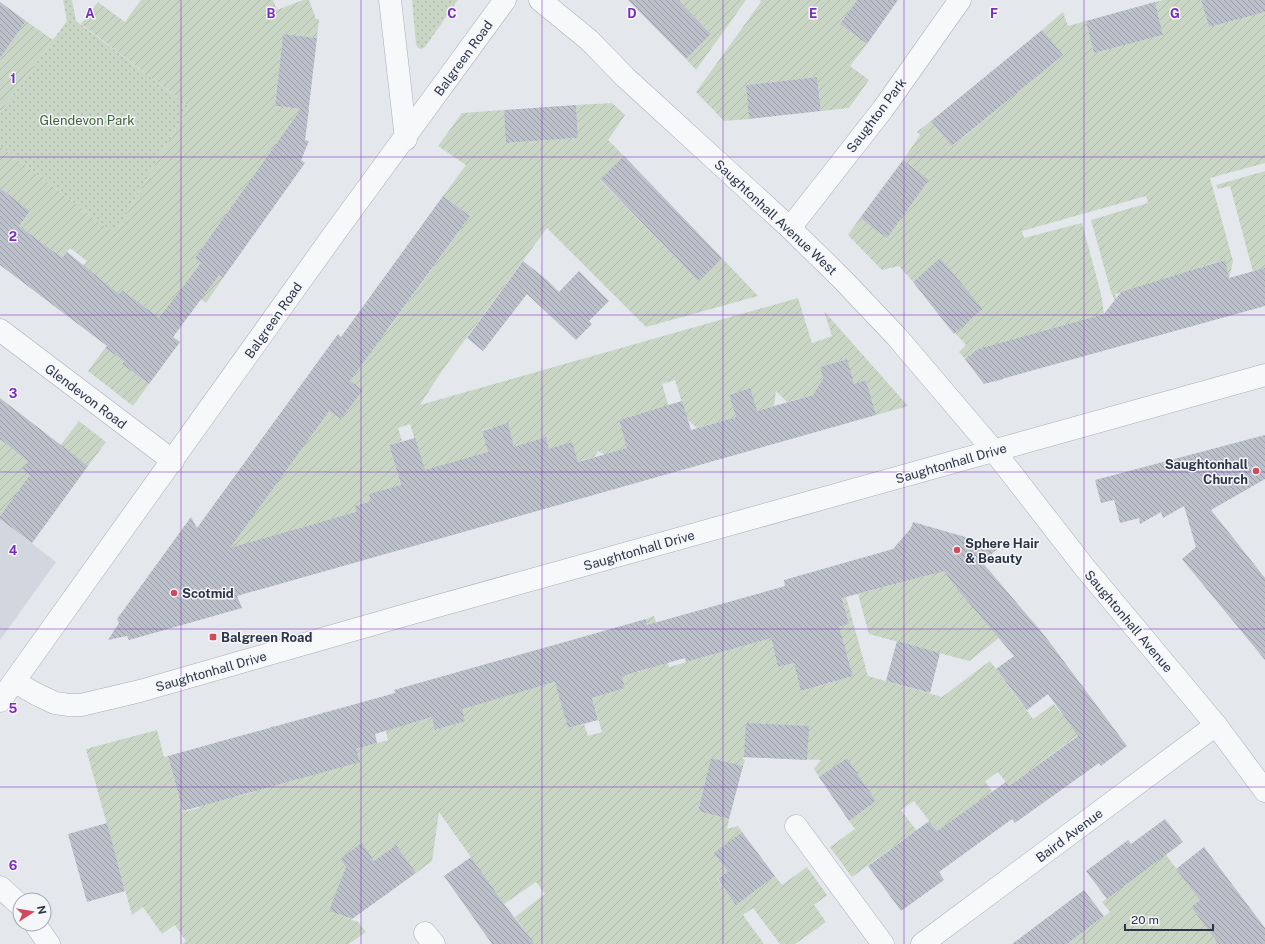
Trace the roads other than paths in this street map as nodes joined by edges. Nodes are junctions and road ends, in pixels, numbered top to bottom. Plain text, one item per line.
1 (390, 0) edge
2 (505, 0) edge
3 (540, 0) edge
4 (960, 0) edge
5 (406, 139) junction
6 (790, 228) junction
7 (0, 330) edge
8 (1265, 375) edge
9 (994, 451) junction
10 (173, 461) junction
11 (15, 682) junction
12 (0, 701) edge
13 (1216, 725) junction
14 (1265, 791) edge
15 (796, 826) dead end
16 (0, 887) edge
17 (12, 898) edge
18 (41, 932) edge
19 (49, 944) edge
20 (883, 944) edge
21 (922, 944) edge

1 - 5 street
2 - 5 street, Balgreen Road
3 - 6 street, Saughtonhall Avenue West
4 - 6 street, Saughton Park
5 - 10 street, Balgreen Road
6 - 9 street, Saughtonhall Avenue West
7 - 10 street, Glendevon Road
8 - 9 street, Saughtonhall Drive
9 - 11 street, Saughtonhall Drive
9 - 13 street, Saughtonhall Avenue
10 - 11 street, Balgreen Road
11 - 12 street, Balgreen Road
13 - 14 street, Saughtonhall Avenue
13 - 21 street, Baird Avenue
15 - 20 street
16 - 17 street
18 - 19 street

